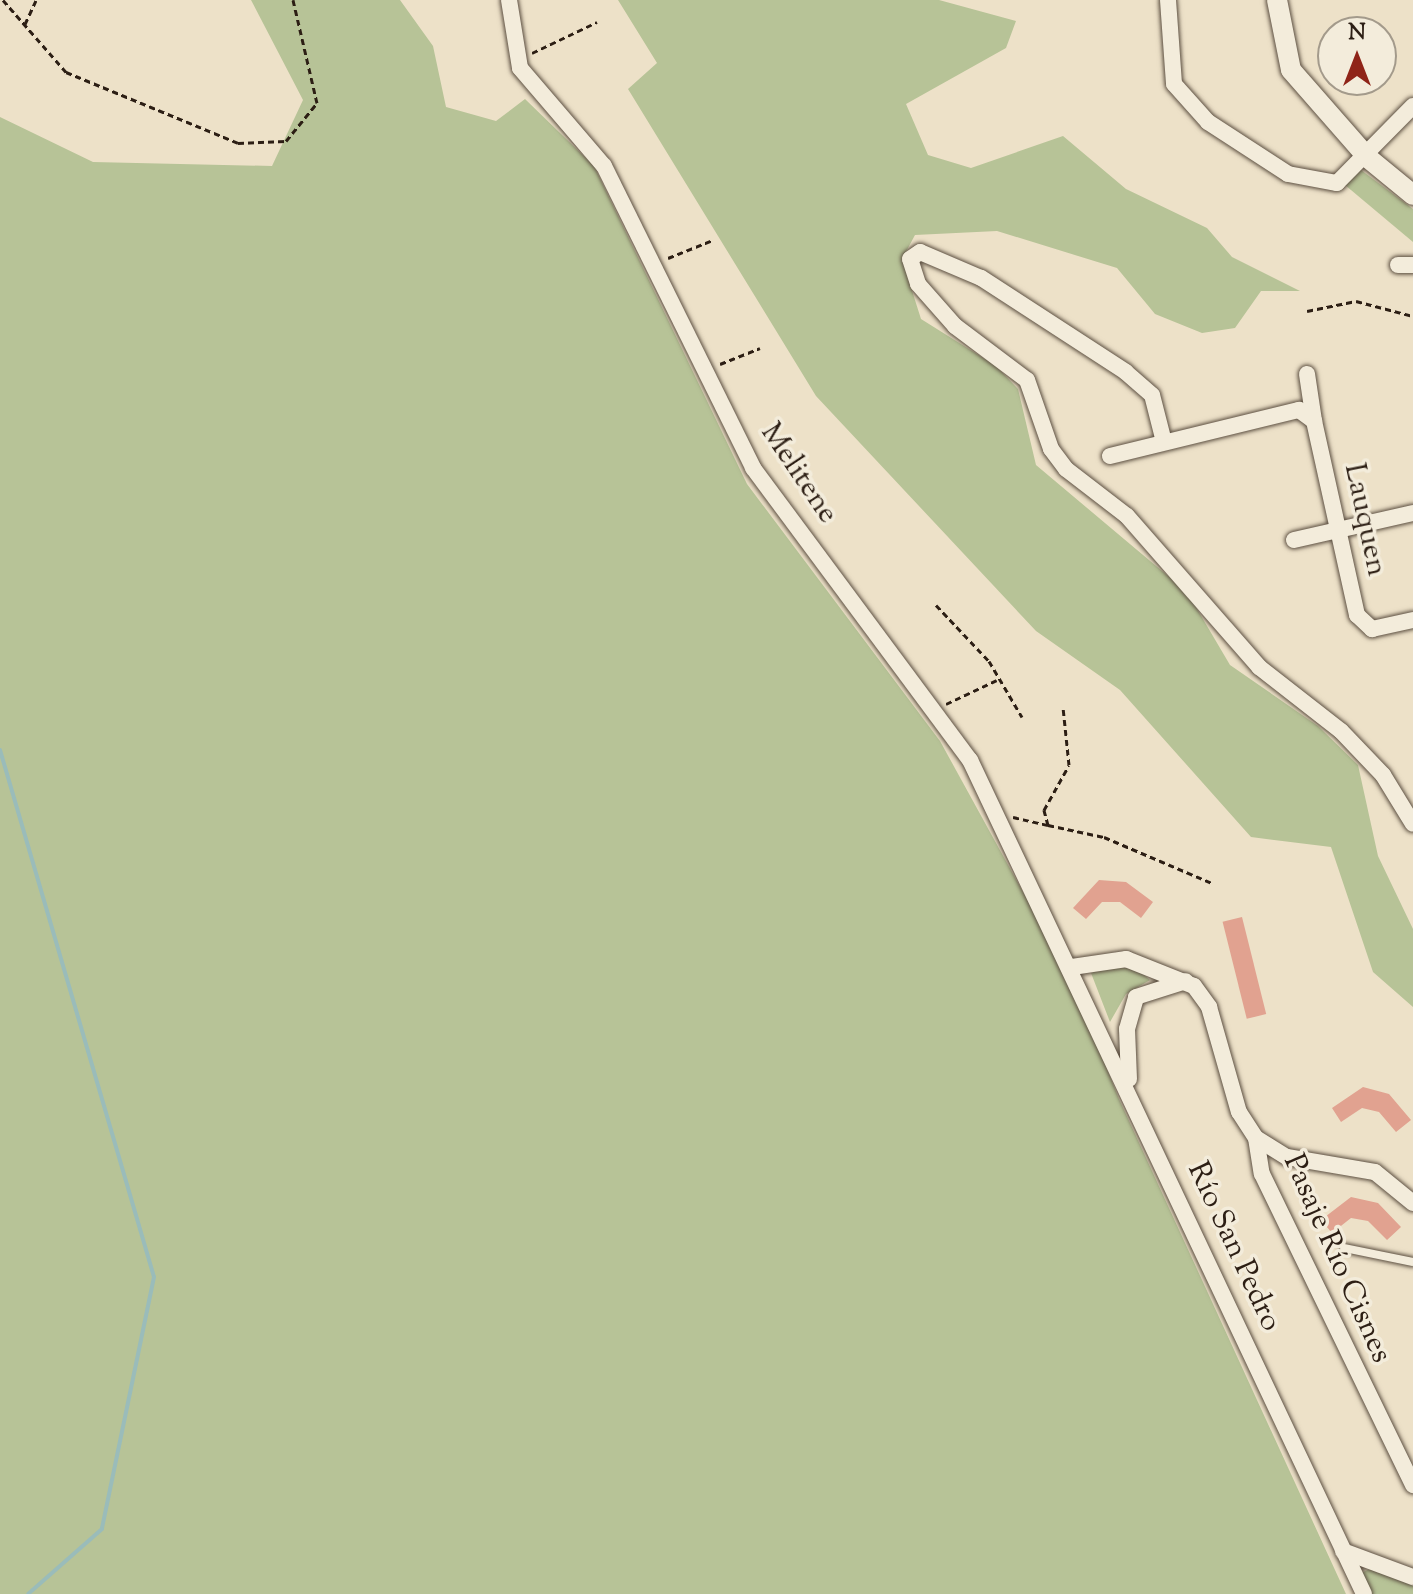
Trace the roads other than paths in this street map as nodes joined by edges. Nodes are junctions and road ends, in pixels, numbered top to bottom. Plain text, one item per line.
1 (509, 0) edge
2 (1168, 0) edge
3 (1277, 0) edge
4 (1413, 106) edge
5 (1368, 158) junction
6 (1413, 195) edge
7 (1307, 374) dead end
8 (1314, 421) junction
9 (1163, 438) junction
10 (1110, 456) dead end
11 (1413, 513) edge
12 (1337, 530) junction
13 (1294, 540) dead end
14 (1413, 620) edge
15 (1413, 824) edge
16 (1072, 967) junction
17 (1186, 981) junction
18 (1129, 1089) junction
19 (1256, 1138) junction
20 (1413, 1203) edge
21 (1344, 1248) dead end
22 (1413, 1262) edge
23 (1413, 1485) edge
24 (1343, 1551) junction
25 (1413, 1577) edge
26 (1364, 1594) edge

1 - 16 street, Melitene
2 - 5 street
3 - 5 street
4 - 5 street
5 - 6 street
7 - 8 street, Lauquen
8 - 9 street
8 - 12 street, Lauquen
9 - 10 street
9 - 15 street
11 - 12 street
12 - 13 street
12 - 14 street, Lauquen
16 - 17 street
16 - 18 street, Río San Pedro
17 - 18 street
17 - 19 street
18 - 24 street, Río San Pedro
19 - 20 street
19 - 23 street, Pasaje Río Cisnes
21 - 22 lane
24 - 25 street
24 - 26 street, Río San Pedro

